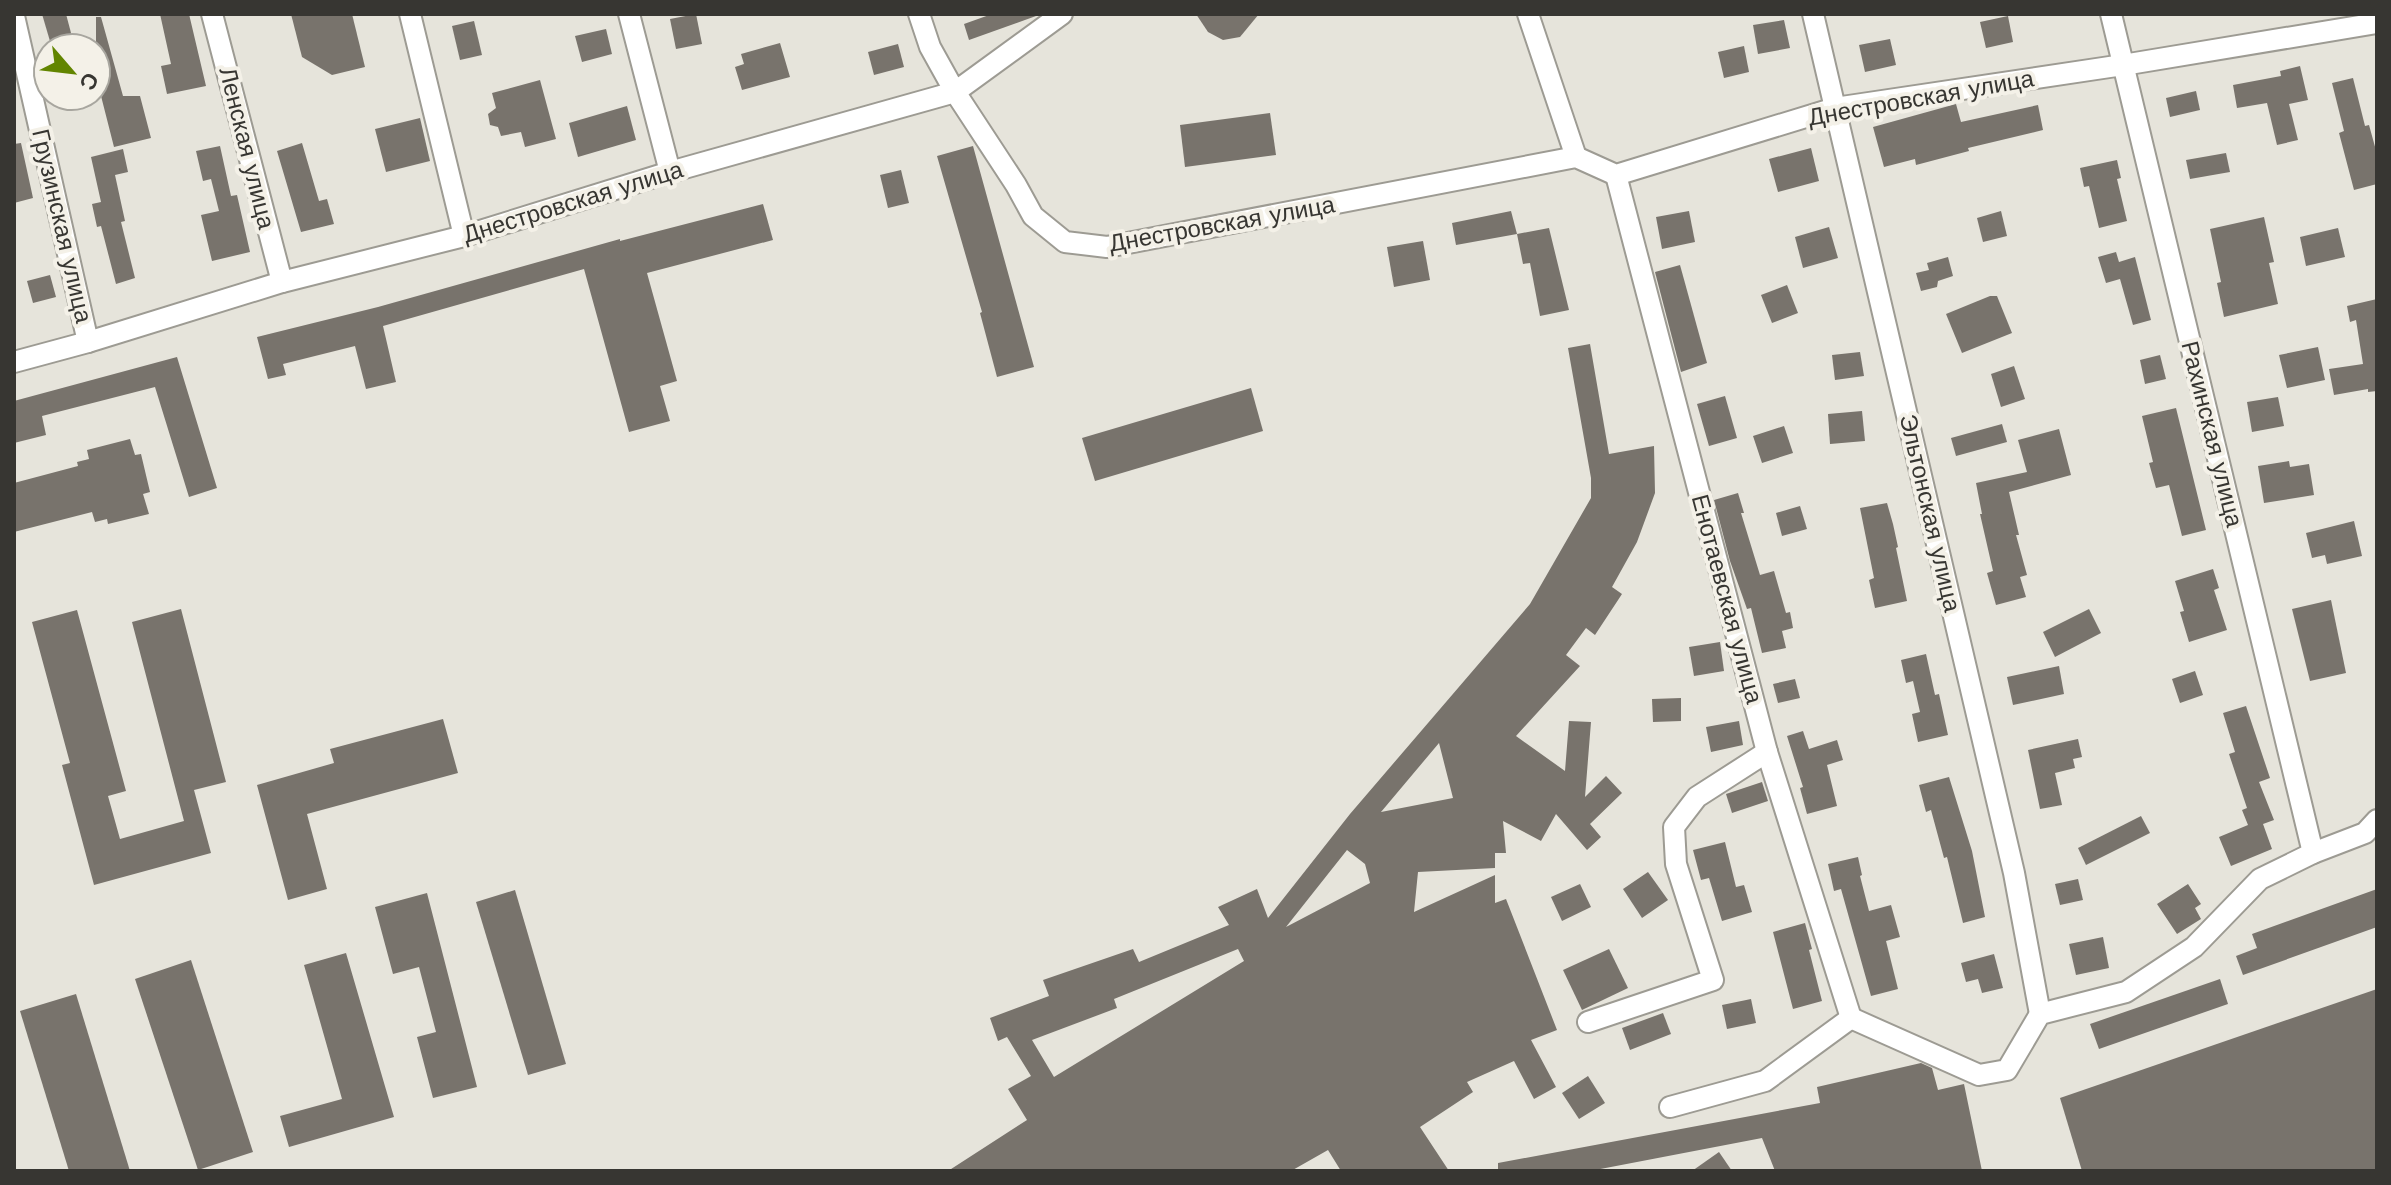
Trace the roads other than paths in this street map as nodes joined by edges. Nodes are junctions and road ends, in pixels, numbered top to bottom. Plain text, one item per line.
1 (212, 14) edge
2 (410, 14) edge
3 (629, 14) edge
4 (919, 14) edge
5 (1062, 14) edge
6 (1528, 14) edge
7 (1813, 14) edge
8 (2111, 14) edge
9 (2375, 14) edge
10 (14, 16) edge
11 (2377, 22) edge
12 (2123, 65) junction
13 (955, 92) junction
14 (1835, 108) junction
15 (1576, 157) junction
16 (670, 172) junction
17 (1616, 175) junction
18 (464, 236) junction
19 (282, 282) junction
20 (88, 342) junction
21 (14, 362) edge
22 (1767, 752) junction
23 (2377, 820) edge
24 (2313, 853) junction
25 (2040, 1014) junction
26 (1851, 1018) junction
27 (1588, 1022) dead end
28 (1670, 1107) dead end

1 - 19 street, Ленская улица
2 - 18 street
3 - 16 street
4 - 13 street
5 - 13 street
6 - 15 street
7 - 14 street, Эльтонская улица
8 - 12 street, Рахинская улица
9 - 11 street
10 - 20 street, Грузинская улица
11 - 12 street, Днестровская улица
12 - 14 street, Днестровская улица
12 - 24 street, Рахинская улица
13 - 15 street, Днестровская улица
13 - 16 street, Днестровская улица
14 - 17 street, Днестровская улица
14 - 25 street, Эльтонская улица
15 - 17 street
16 - 18 street, Днестровская улица
17 - 22 street, Енотаевская улица
18 - 19 street, Днестровская улица
19 - 20 street, Днестровская улица
20 - 21 street, Днестровская улица
22 - 26 street, Енотаевская улица
22 - 27 street
23 - 24 street
24 - 25 street
25 - 26 street
26 - 28 street

